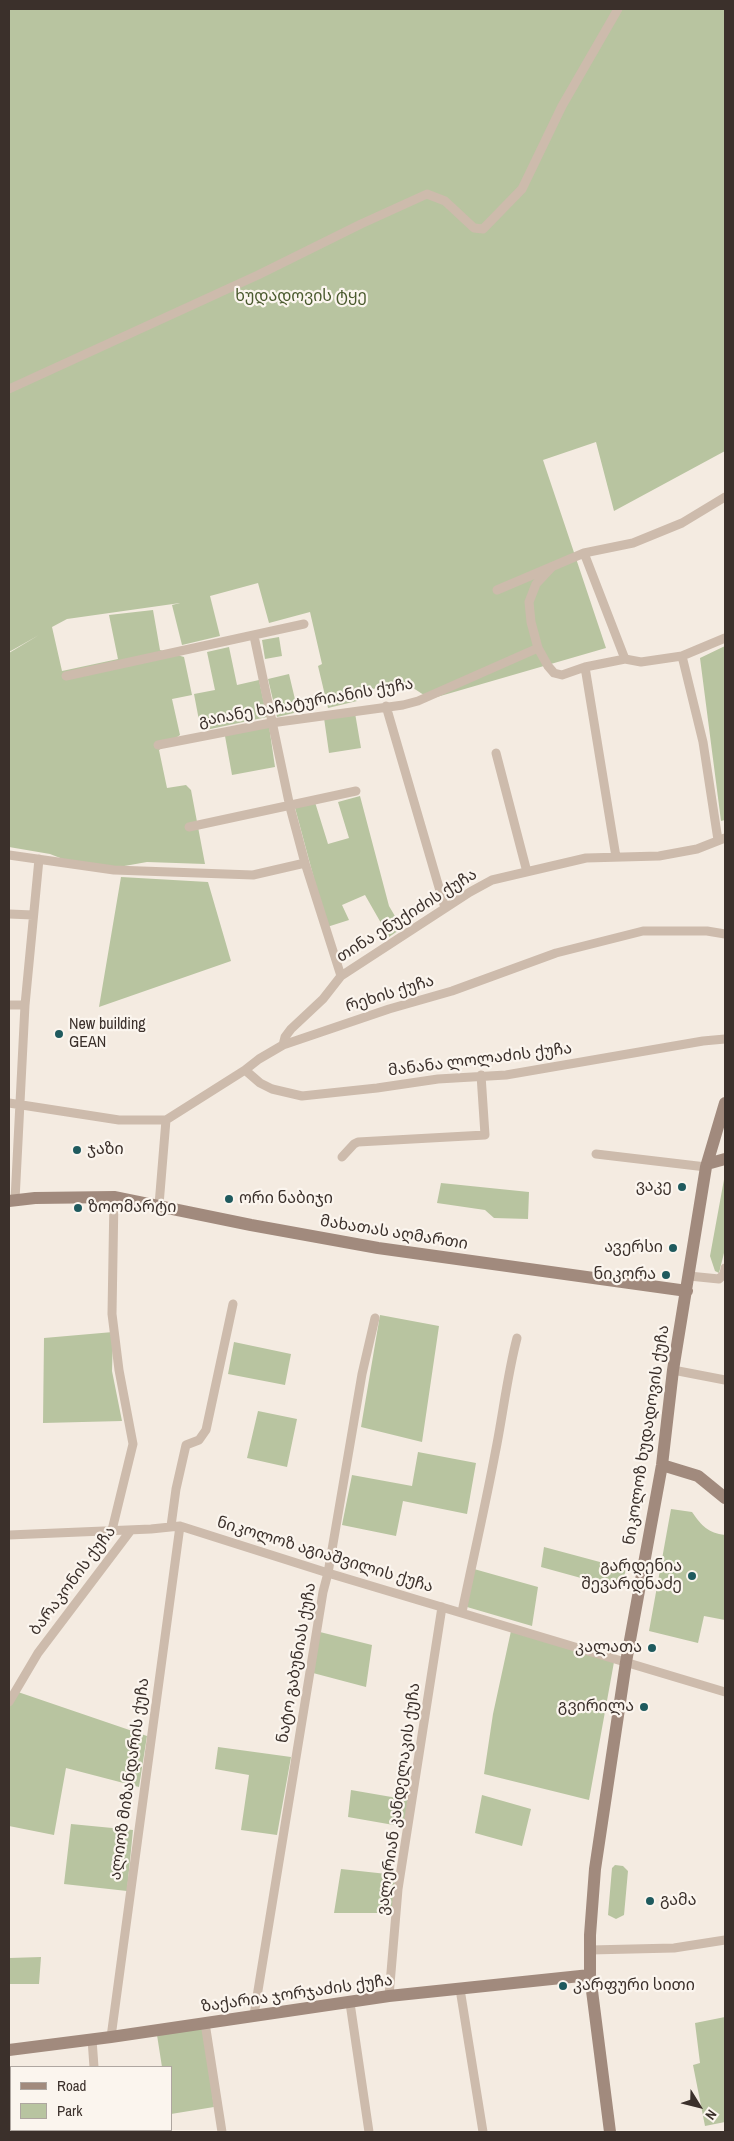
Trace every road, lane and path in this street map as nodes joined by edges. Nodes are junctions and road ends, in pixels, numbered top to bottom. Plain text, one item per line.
1 (618, 9) edge
2 (9, 389) edge
3 (725, 497) edge
4 (584, 553) junction
5 (552, 567) junction
6 (497, 590) dead end
7 (304, 624) dead end
8 (254, 636) junction
9 (725, 638) edge
10 (538, 648) junction
11 (682, 656) junction
12 (626, 659) junction
13 (584, 667) junction
14 (66, 676) dead end
15 (386, 706) junction
16 (271, 722) junction
17 (158, 745) dead end
18 (496, 753) dead end
19 (356, 792) dead end
20 (290, 807) junction
21 (189, 828) dead end
22 (722, 839) edge
23 (9, 855) edge
24 (616, 857) junction
25 (39, 859) junction
26 (305, 864) junction
27 (527, 872) junction
28 (445, 908) junction
29 (9, 914) edge
30 (33, 915) junction
31 (725, 934) edge
32 (341, 976) junction
33 (9, 1005) edge
34 (25, 1005) junction
35 (725, 1039) edge
36 (283, 1045) junction
37 (245, 1070) junction
38 (481, 1075) junction
39 (725, 1102) edge
40 (9, 1103) edge
41 (20, 1104) junction
42 (166, 1120) junction
43 (596, 1154) dead end
44 (342, 1157) dead end
45 (725, 1159) edge
46 (706, 1166) junction
47 (114, 1197) junction
48 (12, 1201) edge
49 (159, 1205) junction
50 (725, 1268) edge
51 (689, 1276) junction
52 (687, 1291) junction
53 (233, 1304) dead end
54 (375, 1318) dead end
55 (517, 1338) dead end
56 (674, 1370) junction
57 (725, 1380) edge
58 (662, 1465) junction
59 (725, 1498) edge
60 (175, 1526) junction
61 (112, 1530) junction
62 (131, 1530) junction
63 (9, 1535) edge
64 (328, 1573) junction
65 (442, 1607) junction
66 (462, 1612) junction
67 (626, 1662) junction
68 (725, 1692) edge
69 (9, 1702) edge
70 (725, 1940) edge
71 (590, 1950) junction
72 (590, 1975) junction
73 (460, 1989) junction
74 (389, 1996) junction
75 (350, 2003) junction
76 (254, 2015) junction
77 (205, 2023) junction
78 (111, 2037) junction
79 (92, 2039) junction
80 (9, 2050) edge
81 (94, 2066) edge
82 (222, 2132) edge
83 (369, 2132) edge
84 (484, 2132) edge
85 (610, 2132) edge

1 - 2 street
3 - 4 street
4 - 5 street
4 - 12 street
5 - 6 street
5 - 10 street
7 - 8 street
8 - 14 street
8 - 16 street
9 - 11 street
10 - 13 street
10 - 15 street, გაიანე ხაჩატურიანის ქუჩა
11 - 12 street
11 - 22 street
12 - 13 street
13 - 24 street
15 - 16 street, გაიანე ხაჩატურიანის ქუჩა
15 - 28 street
16 - 17 street, გაიანე ხაჩატურიანის ქუჩა
16 - 20 street
18 - 27 street
19 - 20 street
20 - 21 street
20 - 26 street
22 - 24 street, თინა ენუქიძის ქუჩა
23 - 25 street
24 - 27 street, თინა ენუქიძის ქუჩა
25 - 26 street
25 - 30 street
26 - 32 street
27 - 28 street, თინა ენუქიძის ქუჩა
28 - 32 street, თინა ენუქიძის ქუჩა
29 - 30 street
30 - 34 street
31 - 36 street, რეხის ქუჩა
32 - 36 street, თინა ენუქიძის ქუჩა
33 - 34 street
34 - 41 street
35 - 38 street, მანანა ლოლაძის ქუჩა
36 - 37 street, რეხის ქუჩა
37 - 38 street, მანანა ლოლაძის ქუჩა
37 - 42 street, რეხის ქუჩა
38 - 44 street
39 - 46 main road, ნიკოლოზ ხუდადოვის ქუჩა
40 - 41 street
41 - 42 street
41 - 48 street
42 - 49 street
43 - 46 street
45 - 46 main road
46 - 51 main road, ნიკოლოზ ხუდადოვის ქუჩა
47 - 48 main road, მახათას აღმართი
47 - 49 main road, მახათას აღმართი
47 - 61 street
49 - 52 main road, მახათას აღმართი
50 - 51 street
51 - 52 main road, ნიკოლოზ ხუდადოვის ქუჩა
52 - 56 main road, ნიკოლოზ ხუდადოვის ქუჩა
53 - 60 street, ალიოზ მიზანდარის ქუჩა
54 - 64 street, ნატო გაბუნიას ქუჩა
55 - 66 street
56 - 57 street
56 - 58 main road, ნიკოლოზ ხუდადოვის ქუჩა
58 - 59 main road
58 - 67 main road, ნიკოლოზ ხუდადოვის ქუჩა
60 - 62 street, ნიკოლოზ აგიაშვილის ქუჩა
60 - 64 street, ნიკოლოზ აგიაშვილის ქუჩა
60 - 78 street, ალიოზ მიზანდარის ქუჩა
61 - 62 street, ნიკოლოზ აგიაშვილის ქუჩა
61 - 63 street, ნიკოლოზ აგიაშვილის ქუჩა
62 - 69 street, ბარაკონის ქუჩა
64 - 65 street, ნიკოლოზ აგიაშვილის ქუჩა
64 - 76 street, ნატო გაბუნიას ქუჩა
65 - 66 street, ნიკოლოზ აგიაშვილის ქუჩა
65 - 74 street, ვალერიან კანდელაკის ქუჩა
66 - 67 street, ნიკოლოზ აგიაშვილის ქუჩა
67 - 68 street, ნიკოლოზ აგიაშვილის ქუჩა
67 - 71 main road, ნიკოლოზ ხუდადოვის ქუჩა
70 - 71 street
71 - 72 main road, ნიკოლოზ ხუდადოვის ქუჩა
72 - 73 main road, ზაქარია ჯორჯაძის ქუჩა
72 - 85 main road, ნიკოლოზ ხუდადოვის ქუჩა
73 - 74 main road, ზაქარია ჯორჯაძის ქუჩა
73 - 84 street
74 - 75 main road, ზაქარია ჯორჯაძის ქუჩა
75 - 76 main road, ზაქარია ჯორჯაძის ქუჩა
75 - 83 street
76 - 77 main road, ზაქარია ჯორჯაძის ქუჩა
77 - 78 main road, ზაქარია ჯორჯაძის ქუჩა
77 - 82 street
78 - 79 main road, ზაქარია ჯორჯაძის ქუჩა
79 - 80 main road, ზაქარია ჯორჯაძის ქუჩა
79 - 81 street

